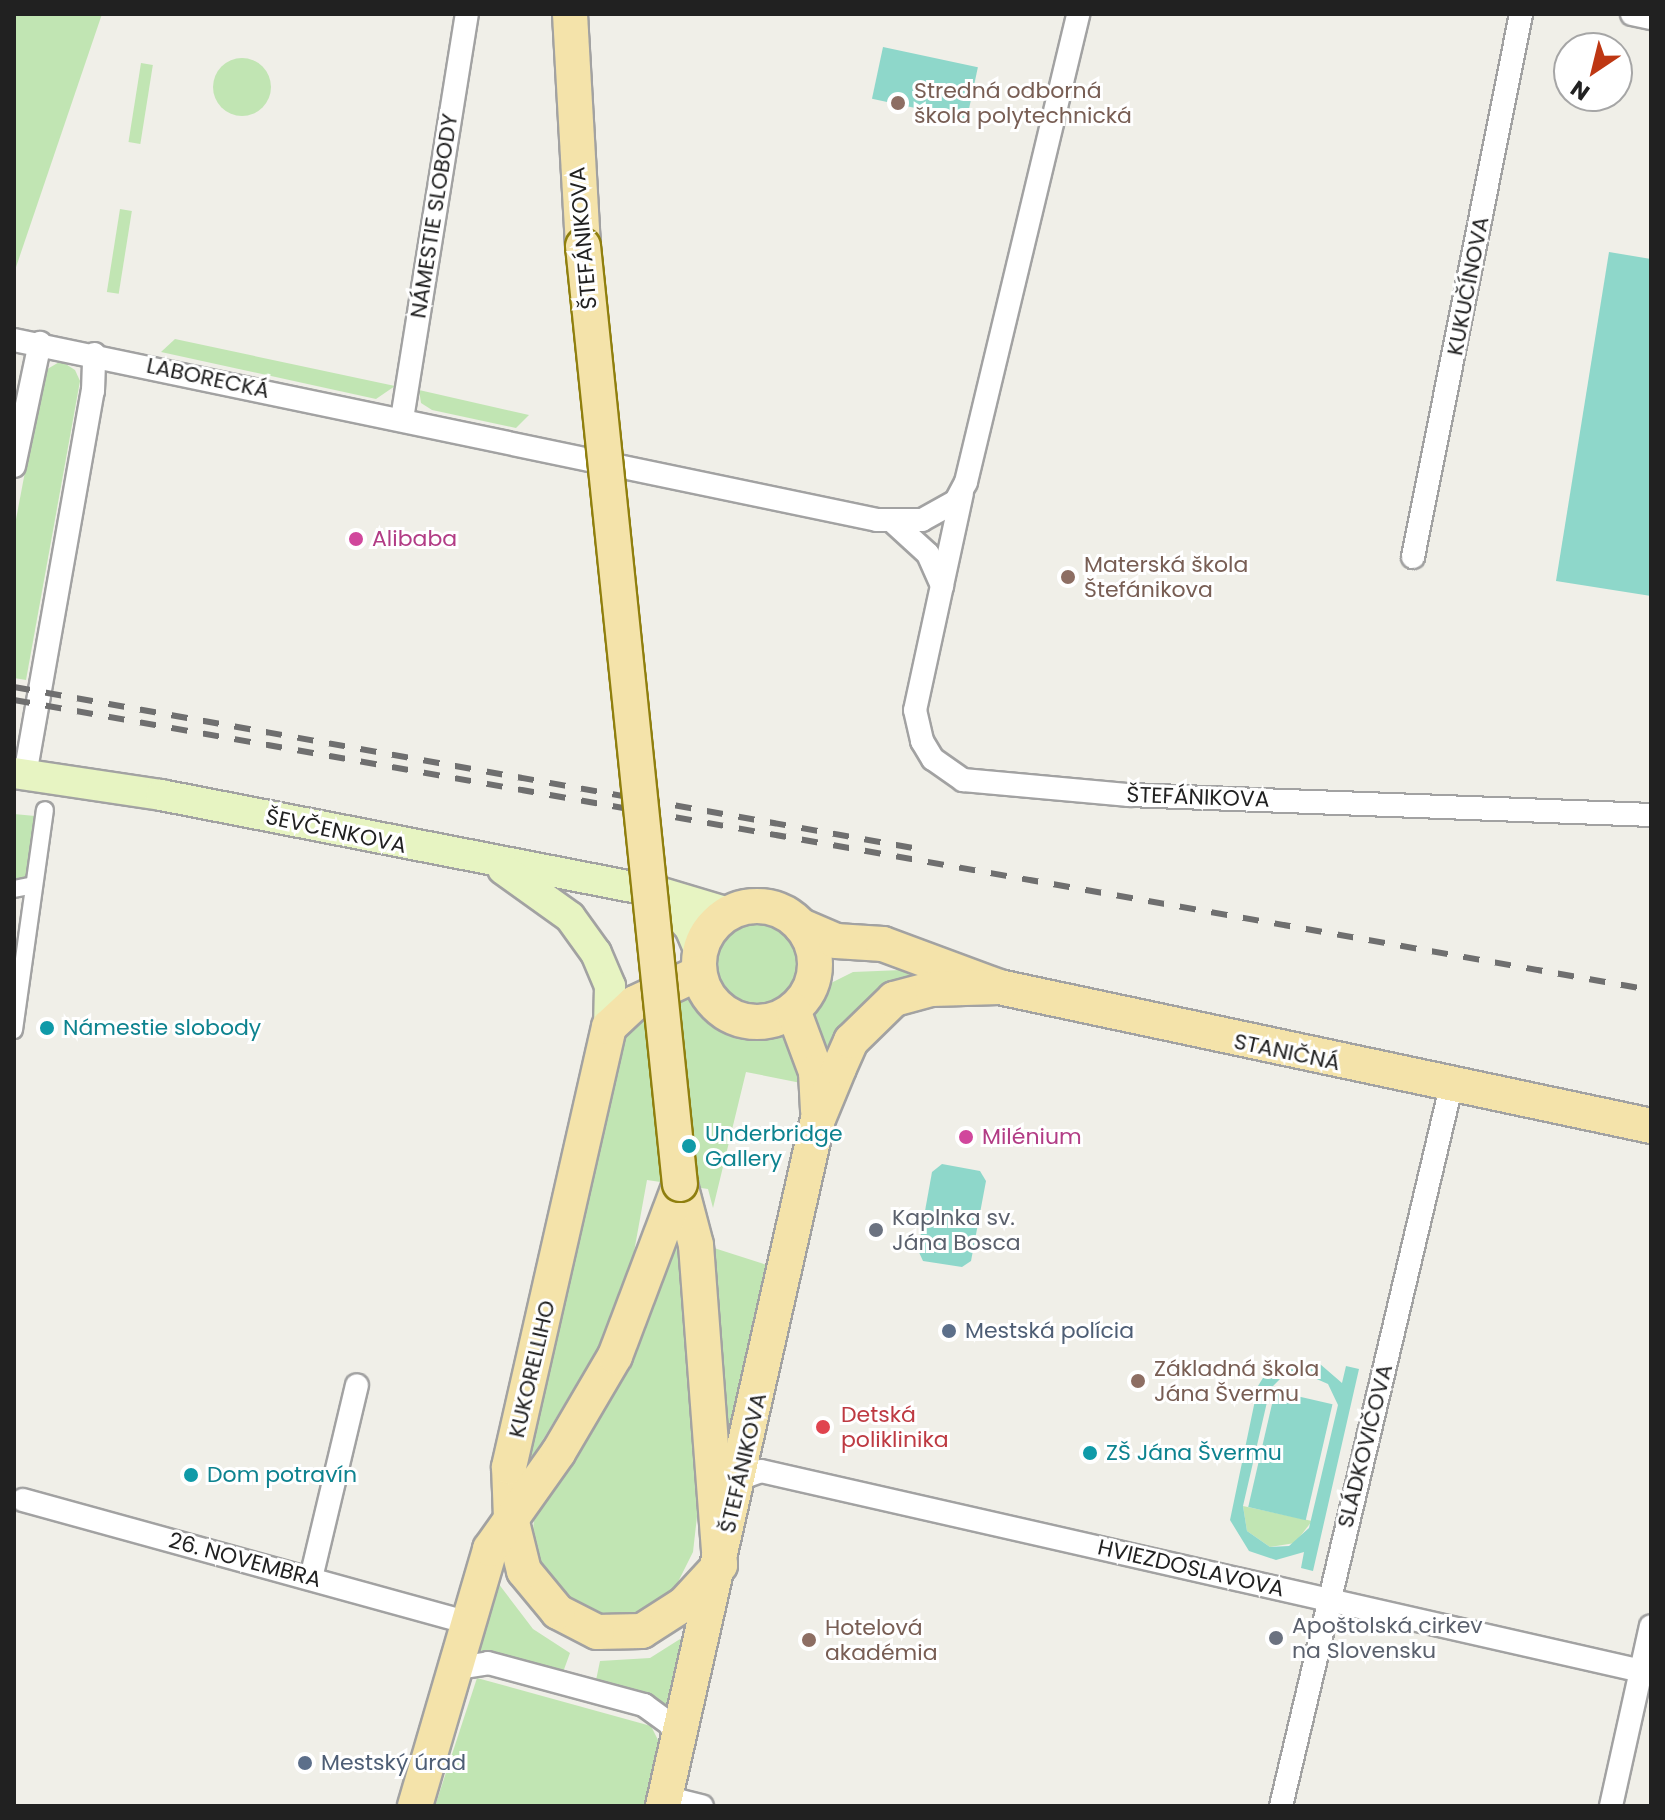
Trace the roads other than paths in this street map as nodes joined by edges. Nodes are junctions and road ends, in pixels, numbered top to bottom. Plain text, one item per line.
1 (467, 14) edge
2 (570, 14) edge
3 (1521, 14) edge
4 (1632, 14) edge
5 (1078, 15) edge
6 (1651, 18) edge
7 (14, 340) edge
8 (40, 343) junction
9 (94, 354) junction
10 (402, 419) junction
11 (14, 466) edge
12 (962, 493) junction
13 (893, 522) junction
14 (1413, 557) dead end
15 (942, 586) junction
16 (20, 774) edge
17 (45, 810) dead end
18 (1651, 815) edge
19 (495, 864) junction
20 (34, 885) junction
21 (14, 889) edge
22 (658, 892) junction
23 (729, 913) junction
24 (801, 926) junction
25 (20, 945) edge
26 (928, 960) junction
27 (700, 962) junction
28 (814, 973) junction
29 (999, 987) junction
30 (793, 1010) junction
31 (609, 1027) junction
32 (14, 1030) edge
33 (1451, 1087) junction
34 (818, 1119) junction
35 (1651, 1126) edge
36 (680, 1184) junction
37 (357, 1385) dead end
38 (741, 1478) junction
39 (19, 1499) edge
40 (511, 1518) junction
41 (720, 1565) junction
42 (311, 1578) junction
43 (1328, 1599) junction
44 (466, 1622) junction
45 (1651, 1626) edge
46 (452, 1669) junction
47 (1641, 1671) junction
48 (679, 1743) junction
49 (664, 1802) edge
50 (415, 1806) edge
51 (702, 1806) edge
52 (1281, 1806) edge
53 (1611, 1806) edge

1 - 10 street, NÁMESTIE SLOBODY
2 - 36 main road, ŠTEFÁNIKOVA, bridge
3 - 14 street, KUKUČÍNOVA
4 - 6 street
5 - 12 street, ŠTEFÁNIKOVA
7 - 8 street, LABORECKÁ
8 - 9 street, LABORECKÁ
8 - 11 street
9 - 10 street, LABORECKÁ
9 - 16 street
10 - 13 street
12 - 13 street
12 - 15 street, ŠTEFÁNIKOVA
13 - 15 street
15 - 18 street, ŠTEFÁNIKOVA
16 - 19 main road, ŠEVČENKOVA
17 - 20 street
19 - 22 main road, ŠEVČENKOVA
19 - 31 main road
20 - 21 street
20 - 25 street
22 - 23 main road, ŠEVČENKOVA
22 - 27 main road
23 - 24 main road
23 - 27 main road
24 - 26 main road, STANIČNÁ
24 - 28 main road
25 - 32 street
26 - 28 main road
26 - 29 main road, STANIČNÁ
27 - 30 main road
27 - 31 main road
28 - 30 main road
29 - 33 main road, STANIČNÁ
29 - 34 main road
30 - 34 main road
31 - 40 main road, KUKORELLIHO
33 - 35 main road, STANIČNÁ
33 - 43 street, SLÁDKOVIČOVA
34 - 38 main road, ŠTEFÁNIKOVA
36 - 40 main road
36 - 41 main road, ŠTEFÁNIKOVA
37 - 42 street
38 - 41 main road, ŠTEFÁNIKOVA
38 - 43 street, HVIEZDOSLAVOVA
39 - 42 street, 26. NOVEMBRA
40 - 41 main road, KUKORELLIHO
40 - 44 main road
41 - 48 main road, ŠTEFÁNIKOVA
42 - 44 street, 26. NOVEMBRA
43 - 47 street, HVIEZDOSLAVOVA
43 - 52 street, SLÁDKOVIČOVA
44 - 46 main road
45 - 47 street
46 - 48 street
46 - 50 main road
47 - 53 street
48 - 49 main road, ŠTEFÁNIKOVA
49 - 51 street

